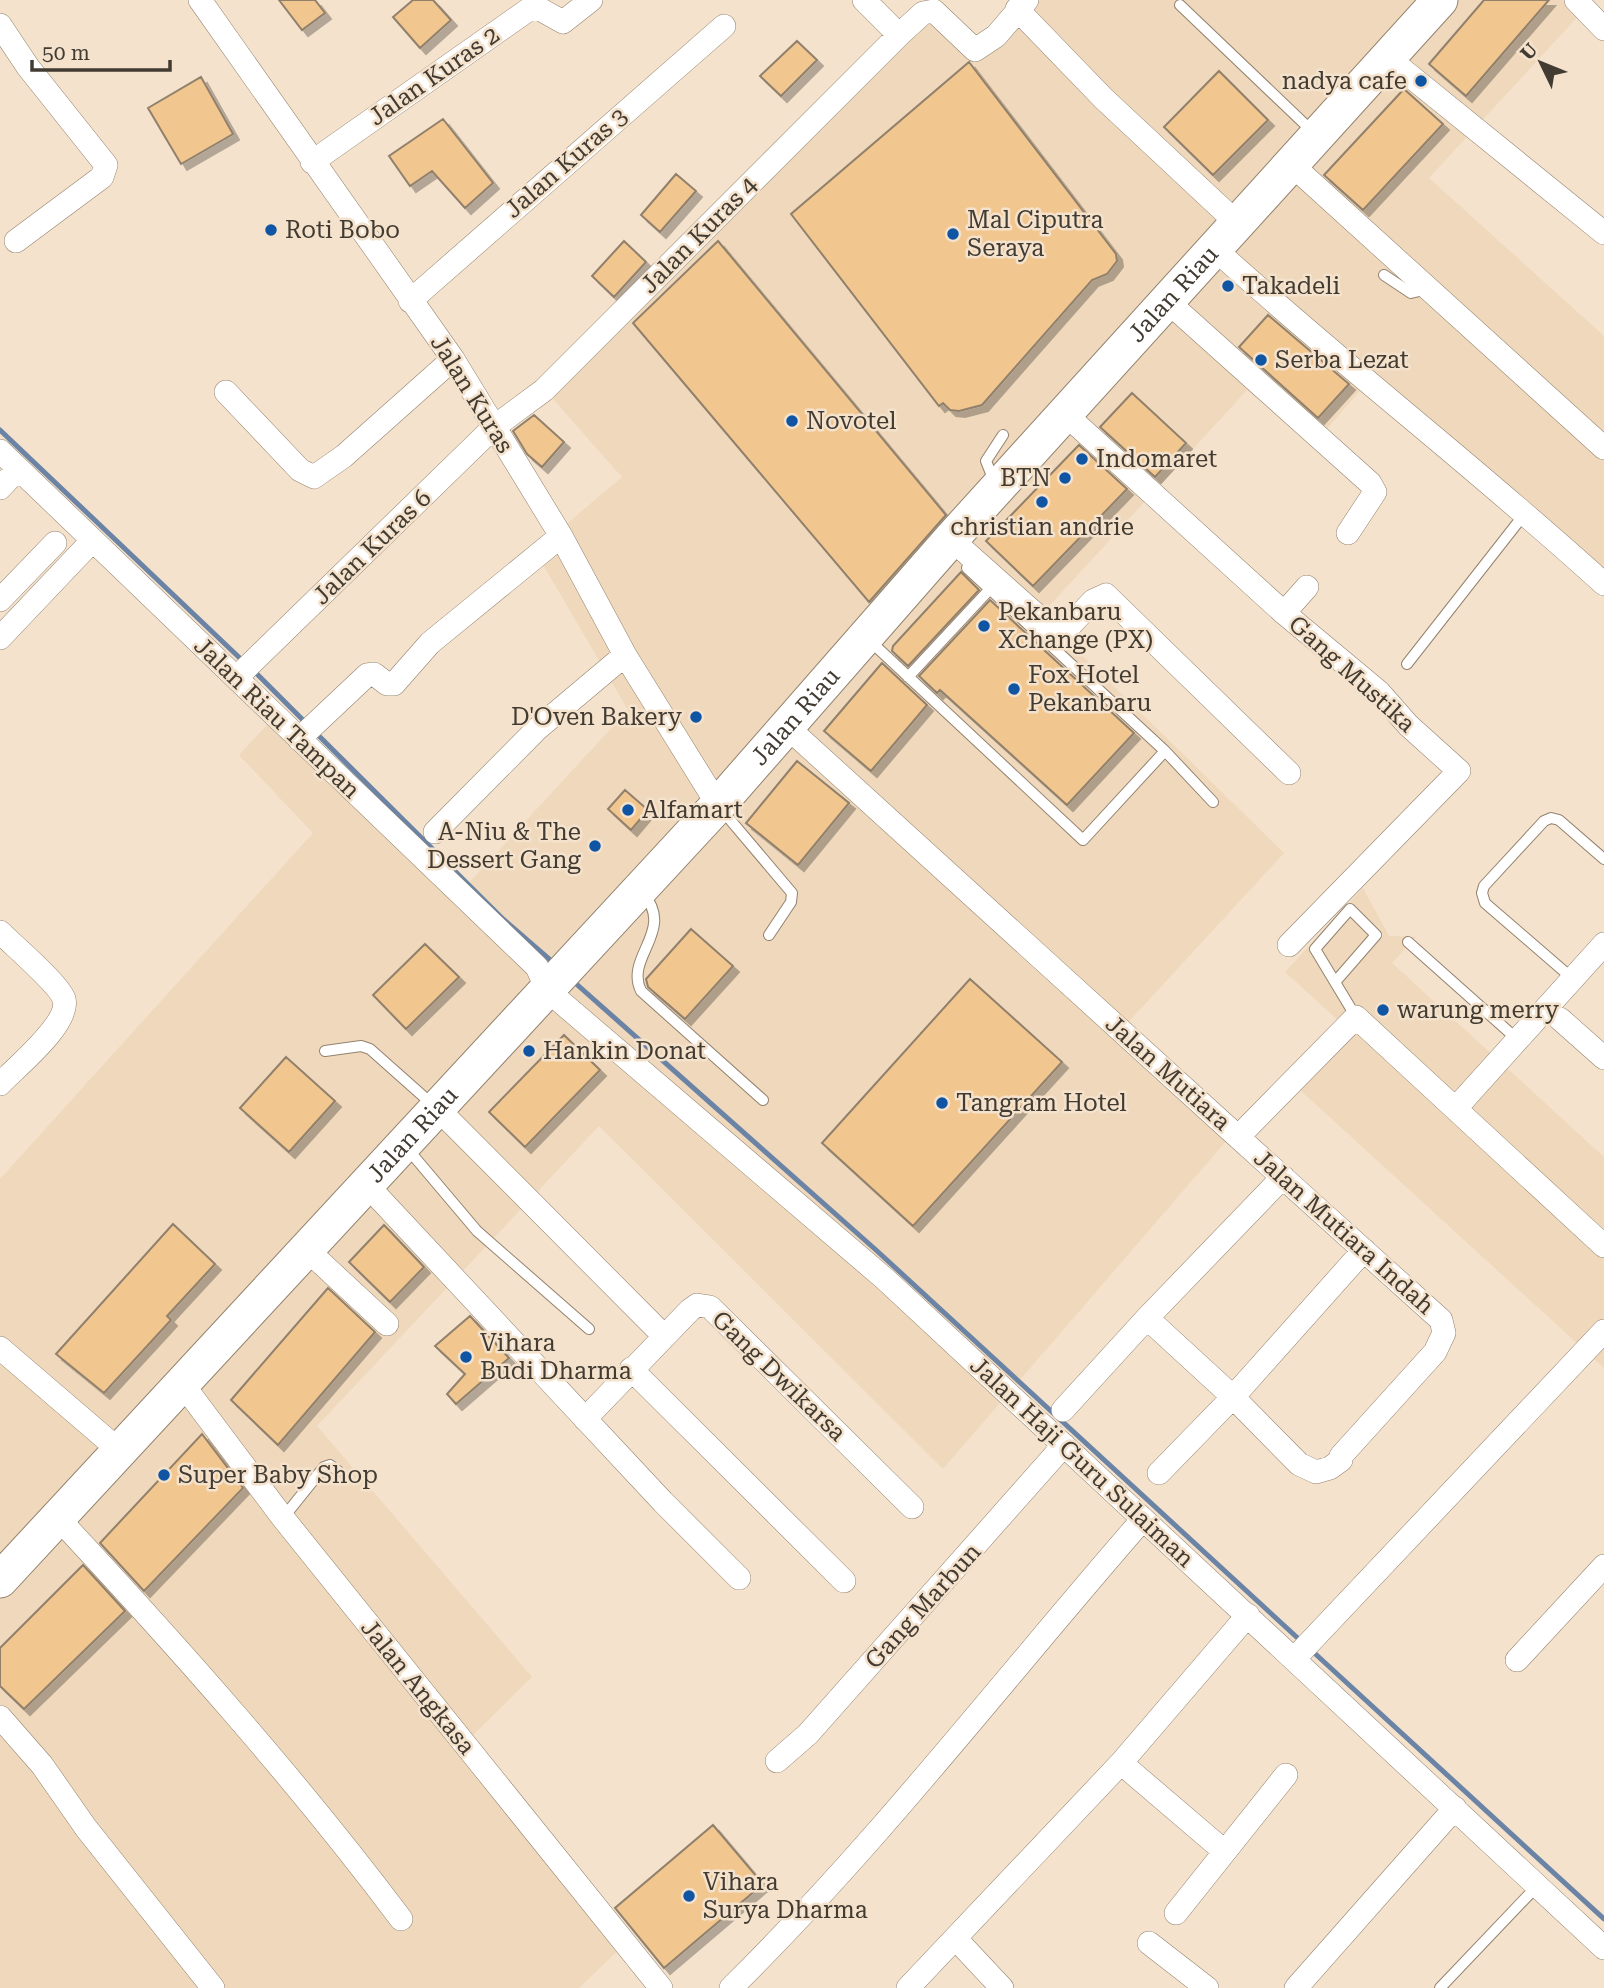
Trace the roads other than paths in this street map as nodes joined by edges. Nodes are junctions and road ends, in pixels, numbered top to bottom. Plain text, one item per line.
1 (200, 0) edge
2 (591, 0) edge
3 (864, 0) edge
4 (1440, 0) edge
5 (1576, 0) edge
6 (1022, 5) edge
7 (1180, 5) dead end
8 (0, 25) edge
9 (724, 26) dead end
10 (1604, 29) edge
11 (899, 35) junction
12 (1388, 58) junction
13 (1318, 136) junction
14 (312, 162) junction
15 (1292, 165) junction
16 (1239, 225) junction
17 (1604, 233) edge
18 (16, 241) dead end
19 (1216, 250) junction
20 (1384, 275) dead end
21 (1431, 288) junction
22 (410, 301) junction
23 (1167, 301) junction
24 (453, 359) junction
25 (226, 392) dead end
26 (1064, 413) junction
27 (494, 427) junction
28 (1003, 435) dead end
29 (1604, 448) edge
30 (0, 451) edge
31 (18, 468) junction
32 (0, 488) edge
33 (997, 488) junction
34 (1526, 512) junction
35 (1348, 533) dead end
36 (561, 537) junction
37 (92, 541) junction
38 (55, 543) dead end
39 (948, 543) junction
40 (1604, 584) edge
41 (1307, 587) dead end
42 (990, 589) junction
43 (0, 600) edge
44 (1284, 613) junction
45 (864, 636) junction
46 (0, 638) edge
47 (625, 655) junction
48 (1407, 664) dead end
49 (243, 672) junction
50 (908, 677) junction
51 (786, 726) junction
52 (306, 732) junction
53 (1165, 751) junction
54 (1289, 773) dead end
55 (1213, 802) dead end
56 (718, 804) junction
57 (435, 832) dead end
58 (1604, 859) edge
59 (639, 889) junction
60 (0, 932) edge
61 (769, 935) dead end
62 (1408, 942) dead end
63 (1604, 944) edge
64 (1289, 945) dead end
65 (1573, 979) junction
66 (556, 981) junction
67 (1336, 981) junction
68 (1356, 1017) junction
69 (1560, 1019) dead end
70 (1518, 1040) junction
71 (325, 1051) dead end
72 (1604, 1058) edge
73 (0, 1084) edge
74 (762, 1100) dead end
75 (1456, 1108) junction
76 (438, 1109) junction
77 (1238, 1137) junction
78 (404, 1145) junction
79 (1283, 1177) junction
80 (366, 1184) junction
81 (1604, 1246) edge
82 (305, 1248) junction
83 (1364, 1251) junction
84 (1147, 1318) junction
85 (387, 1324) dead end
86 (589, 1329) dead end
87 (1604, 1331) edge
88 (664, 1336) junction
89 (0, 1348) edge
90 (631, 1368) junction
91 (181, 1382) junction
92 (1233, 1397) junction
93 (1063, 1410) dead end
94 (585, 1419) junction
95 (1064, 1446) junction
96 (120, 1451) junction
97 (338, 1471) dead end
98 (1159, 1473) dead end
99 (912, 1507) dead end
100 (58, 1518) junction
101 (283, 1518) junction
102 (1143, 1519) junction
103 (1604, 1566) edge
104 (4, 1568) edge
105 (739, 1578) dead end
106 (844, 1581) dead end
107 (1248, 1615) junction
108 (1294, 1658) junction
109 (1517, 1660) dead end
110 (0, 1717) edge
111 (777, 1761) dead end
112 (1121, 1763) junction
113 (1286, 1775) dead end
114 (1455, 1808) junction
115 (1224, 1851) junction
116 (1538, 1885) junction
117 (1176, 1913) dead end
118 (401, 1919) dead end
119 (956, 1939) junction
120 (1601, 1941) edge
121 (1149, 1943) dead end
122 (213, 1988) edge
123 (661, 1988) edge
124 (731, 1988) edge
125 (908, 1988) edge
126 (1002, 1988) edge
127 (1207, 1988) edge
128 (1296, 1988) edge
129 (1440, 1988) edge

1 - 14 street, Jalan Kuras
2 - 14 street, Jalan Kuras 2
3 - 11 street
4 - 12 main road, Jalan Riau
5 - 10 street
6 - 11 street, Jalan Kuras 4
6 - 16 street
7 - 13 lane
8 - 18 street
9 - 22 street, Jalan Kuras 3
11 - 27 street, Jalan Kuras 4
12 - 13 main road, Jalan Riau
12 - 17 street
13 - 15 main road, Jalan Riau
14 - 22 street, Jalan Kuras
15 - 16 main road, Jalan Riau
15 - 21 street
16 - 19 main road, Jalan Riau
19 - 23 main road, Jalan Riau
19 - 34 street
20 - 21 lane
21 - 29 street
22 - 24 street, Jalan Kuras
23 - 26 main road, Jalan Riau
23 - 35 street
24 - 25 street
24 - 27 street, Jalan Kuras
26 - 33 main road, Jalan Riau
26 - 44 street, Gang Mustika
27 - 36 street, Jalan Kuras
27 - 49 street, Jalan Kuras 6
28 - 33 lane
30 - 31 street, Jalan Riau Tampan
31 - 32 street
31 - 37 street, Jalan Riau Tampan
33 - 39 main road, Jalan Riau
34 - 40 street
34 - 48 lane
36 - 47 street, Jalan Kuras
36 - 52 street
37 - 46 street
37 - 49 street, Jalan Riau Tampan
38 - 43 street
39 - 42 lane
39 - 45 main road, Jalan Riau
39 - 54 street
41 - 44 street
42 - 50 lane
42 - 53 lane
44 - 64 street, Gang Mustika
45 - 50 lane
45 - 51 main road, Jalan Riau
47 - 56 street, Jalan Kuras
47 - 57 street
49 - 52 street, Jalan Riau Tampan
50 - 53 lane
51 - 56 main road, Jalan Riau
51 - 77 street, Jalan Mutiara
52 - 66 street, Jalan Riau Tampan
53 - 55 lane
56 - 59 main road, Jalan Riau
56 - 61 lane
58 - 65 lane
59 - 66 main road, Jalan Riau
59 - 74 lane
60 - 73 street
62 - 70 lane
63 - 65 street
65 - 70 street
66 - 76 main road, Jalan Riau
66 - 95 street, Jalan Haji Guru Sulaiman
67 - 67 lane
67 - 68 lane
68 - 75 street
68 - 77 street, Jalan Mutiara
69 - 72 street
70 - 75 street
71 - 76 lane
75 - 81 street
76 - 78 main road, Jalan Riau
76 - 88 street
77 - 79 street, Jalan Mutiara Indah
78 - 80 main road, Jalan Riau
78 - 86 lane
79 - 83 street, Jalan Mutiara Indah
79 - 84 street
80 - 82 main road, Jalan Riau
80 - 94 street
82 - 85 street
82 - 91 main road, Jalan Riau
83 - 92 street
83 - 92 street, Jalan Mutiara Indah
84 - 92 street
84 - 93 street
87 - 108 street
88 - 90 street, Gang Dwikarsa
88 - 99 street, Gang Dwikarsa
89 - 96 street
90 - 94 street, Gang Dwikarsa
90 - 106 street
91 - 96 main road, Jalan Riau
91 - 101 street, Jalan Angkasa
92 - 98 street
94 - 105 street
95 - 102 street, Jalan Haji Guru Sulaiman
95 - 111 street, Gang Marbun
96 - 100 main road, Jalan Riau
97 - 101 lane
100 - 104 main road, Jalan Riau
100 - 118 street
101 - 123 street, Jalan Angkasa
102 - 107 street, Jalan Haji Guru Sulaiman
102 - 124 street
103 - 109 street
107 - 108 street, Jalan Haji Guru Sulaiman
107 - 112 street
108 - 114 street, Jalan Haji Guru Sulaiman
110 - 122 street
112 - 115 street
112 - 119 street
113 - 115 street
114 - 116 street, Jalan Haji Guru Sulaiman
114 - 128 street
115 - 117 street
116 - 120 street, Jalan Haji Guru Sulaiman
116 - 129 lane
119 - 125 street
119 - 126 street
121 - 127 street

